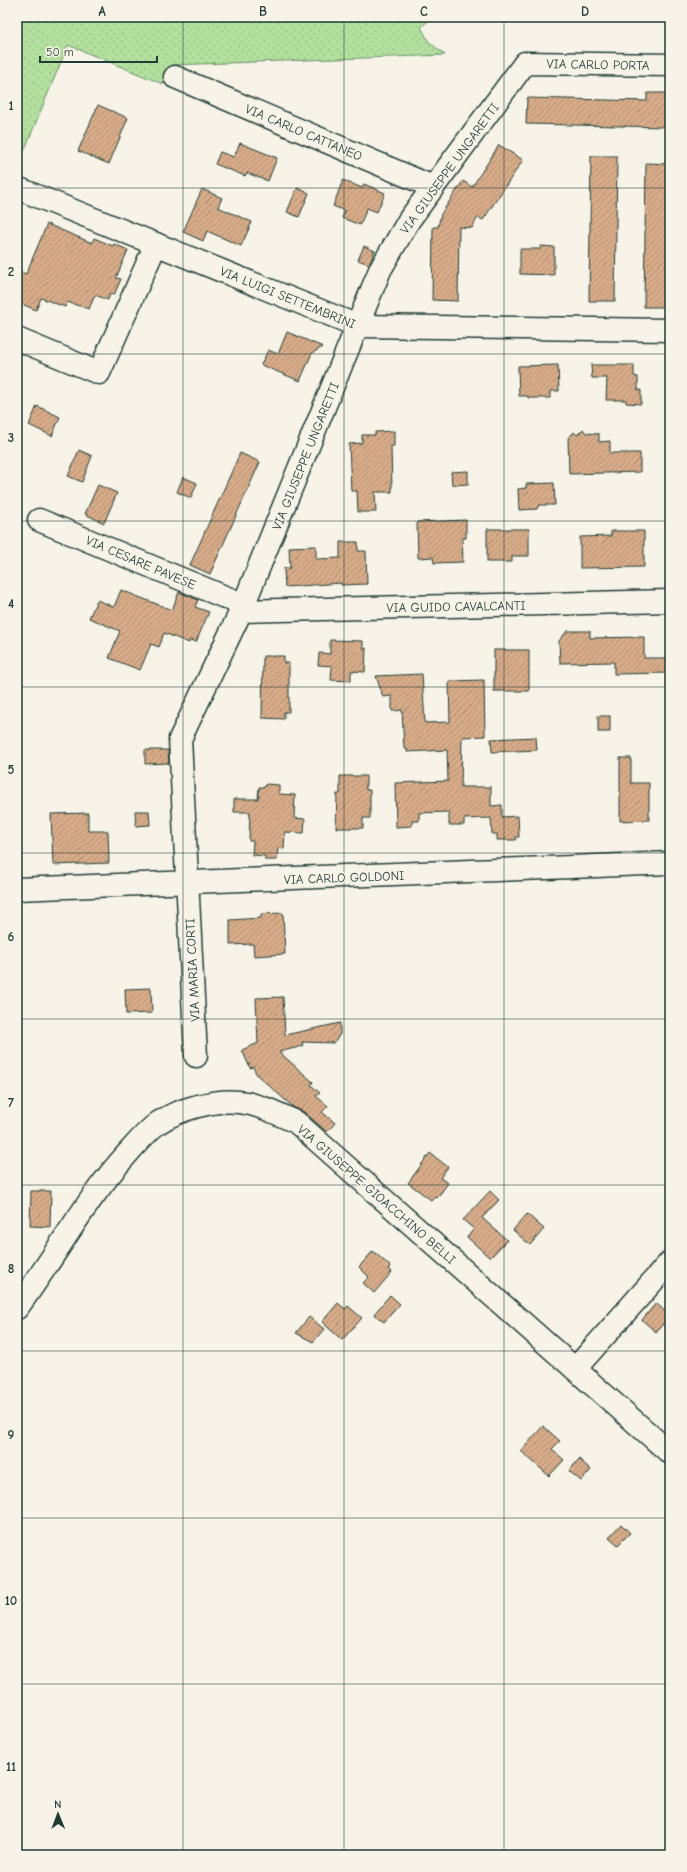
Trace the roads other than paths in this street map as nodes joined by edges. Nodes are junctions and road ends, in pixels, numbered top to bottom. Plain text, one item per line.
1 (526, 63) joint
2 (670, 65) edge
3 (175, 77) dead end
4 (17, 188) edge
5 (433, 188) junction
6 (156, 244) junction
7 (358, 326) junction
8 (670, 330) edge
9 (17, 339) edge
10 (39, 520) dead end
11 (670, 601) edge
12 (242, 608) junction
13 (670, 863) edge
14 (187, 883) junction
15 (17, 889) edge
16 (196, 1056) dead end
17 (670, 1262) edge
18 (17, 1308) edge
19 (575, 1368) junction
20 (670, 1453) edge

1 - 2 street, VIA CARLO PORTA
1 - 5 street, VIA GIUSEPPE UNGARETTI
3 - 5 street, VIA CARLO CATTANEO
4 - 6 street, VIA LUIGI SETTEMBRINI
5 - 7 street, VIA GIUSEPPE UNGARETTI
6 - 7 street, VIA LUIGI SETTEMBRINI
6 - 9 street
7 - 8 street, VIA LUIGI SETTEMBRINI
7 - 12 street, VIA GIUSEPPE UNGARETTI
10 - 12 street, VIA CESARE PAVESE
11 - 12 street, VIA GUIDO CAVALCANTI
12 - 14 street, VIA GIUSEPPE UNGARETTI
13 - 14 street, VIA CARLO GOLDONI
14 - 15 street, VIA CARLO GOLDONI
14 - 16 street, VIA MARIA CORTI
17 - 19 street
18 - 19 street, VIA GIUSEPPE GIOACCHINO BELLI
19 - 20 street, VIA GIUSEPPE GIOACCHINO BELLI

